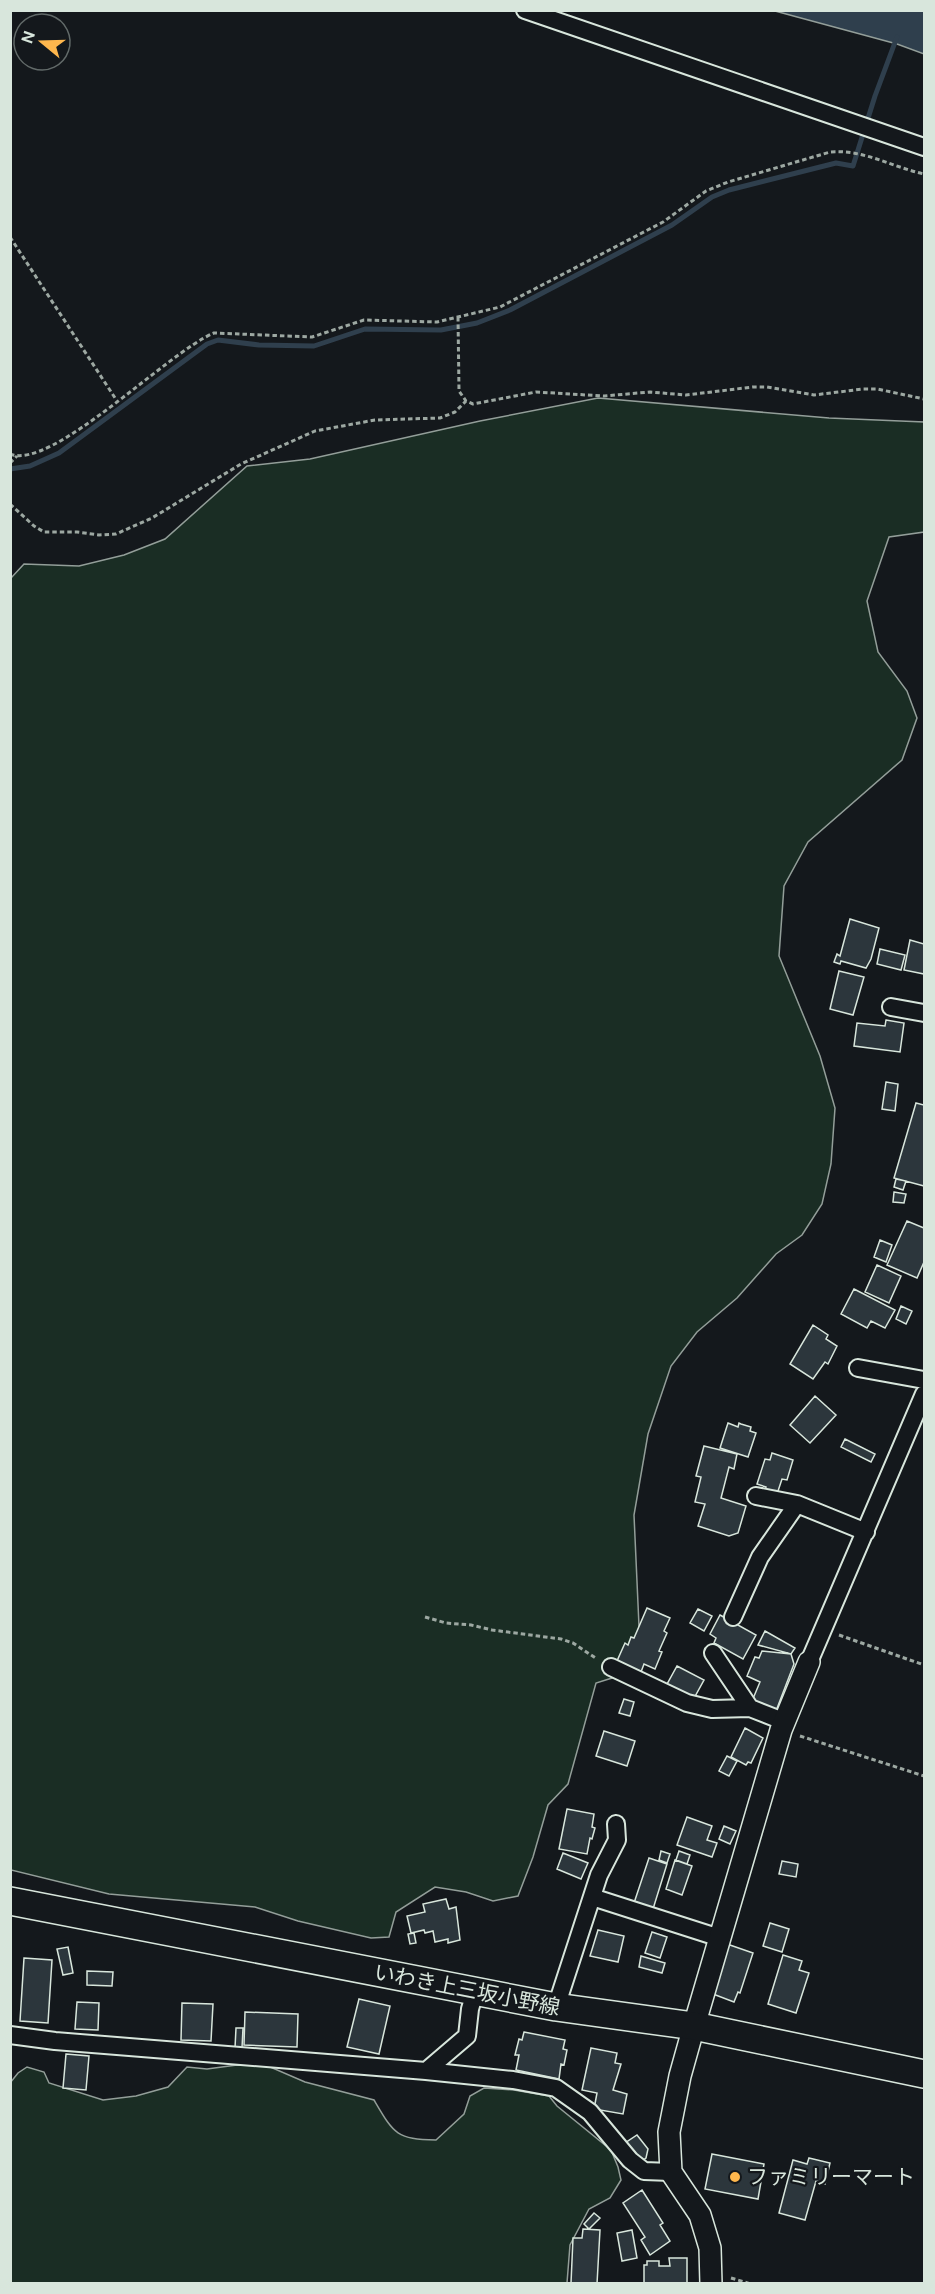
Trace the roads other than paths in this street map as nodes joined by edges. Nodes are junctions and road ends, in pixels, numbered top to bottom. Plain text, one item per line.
1 (525, 10) edge
2 (924, 147) edge
3 (891, 1007) dead end
4 (924, 1013) edge
5 (858, 1368) dead end
6 (924, 1380) edge
7 (924, 1394) edge
8 (756, 1496) dead end
9 (797, 1504) junction
10 (866, 1532) junction
11 (733, 1617) dead end
12 (713, 1653) dead end
13 (809, 1662) joint
14 (612, 1667) road end
15 (750, 1708) junction
16 (782, 1725) junction
17 (616, 1824) dead end
18 (592, 1897) junction
19 (10, 1901) edge
20 (720, 1938) junction
21 (475, 1992) junction
22 (556, 2007) junction
23 (694, 2026) junction
24 (10, 2035) edge
25 (426, 2071) junction
26 (924, 2074) edge
27 (671, 2172) junction
28 (711, 2283) edge

1 - 2 street
3 - 4 street
5 - 6 street
7 - 10 street
8 - 9 street
9 - 10 street
9 - 11 street
10 - 13 street
12 - 15 street
13 - 16 street
14 - 15 street
15 - 16 street
16 - 20 street
17 - 18 street
18 - 20 street
18 - 22 street
19 - 21 main road, いわき上三坂小野線
20 - 23 street
21 - 22 main road, いわき上三坂小野線
21 - 25 street
22 - 23 main road, いわき上三坂小野線
23 - 26 main road, いわき上三坂小野線
23 - 27 street
24 - 25 street
25 - 27 street
27 - 28 street

